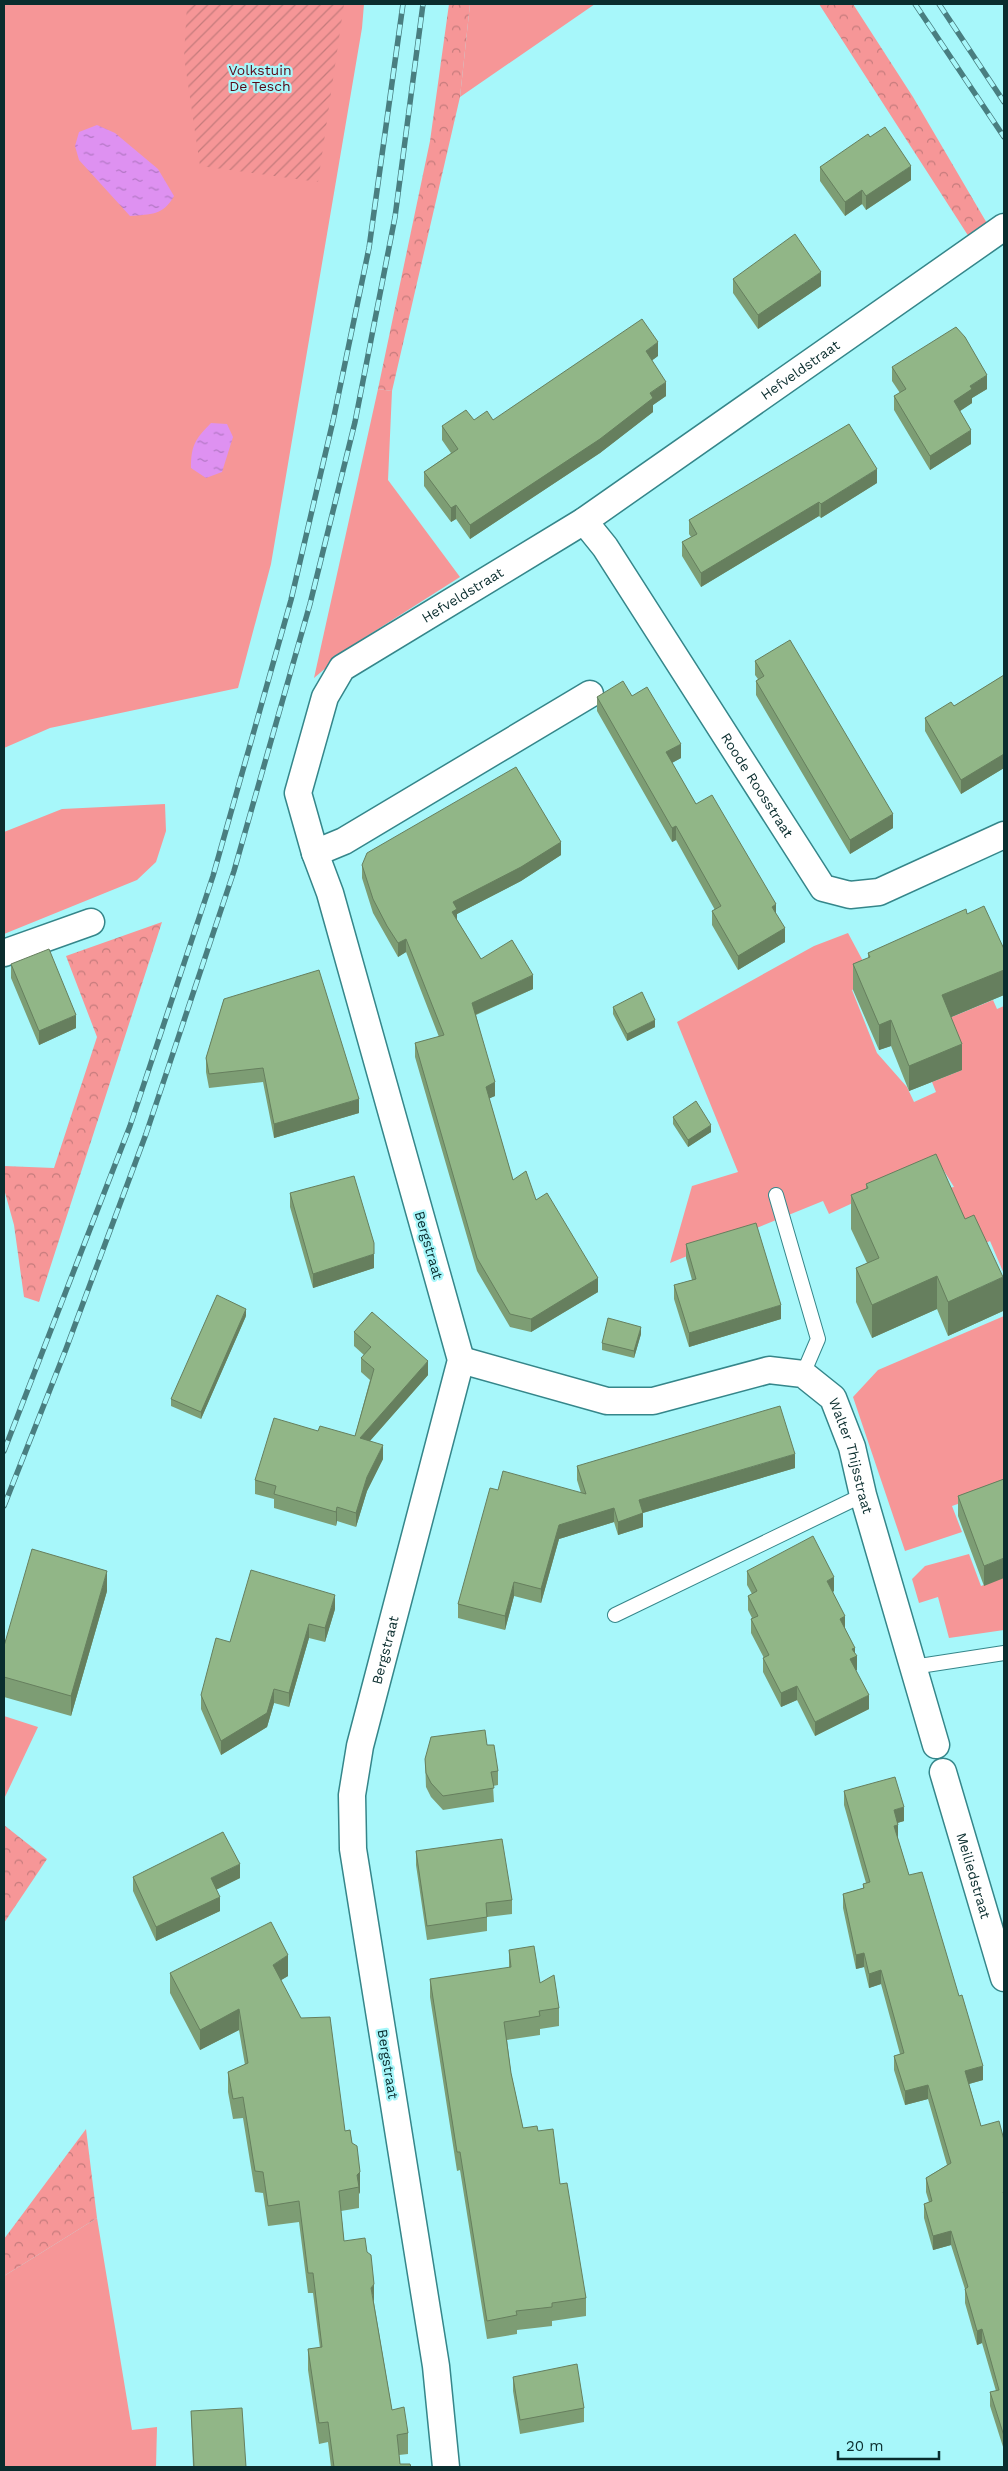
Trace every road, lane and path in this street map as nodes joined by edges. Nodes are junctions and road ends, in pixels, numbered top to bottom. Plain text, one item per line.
1 (1004, 227) edge
2 (584, 521) junction
3 (590, 694) dead end
4 (1004, 835) edge
5 (315, 853) junction
6 (92, 922) dead end
7 (4, 954) edge
8 (776, 1194) dead end
9 (461, 1360) junction
10 (803, 1374) junction
11 (863, 1496) junction
12 (615, 1615) dead end
13 (1004, 1654) edge
14 (913, 1667) junction
15 (936, 1745) dead end
16 (943, 1772) dead end
17 (1004, 1978) edge
18 (446, 2467) edge

1 - 2 street, Hefveldstraat
2 - 4 street, Roode Roosstraat
2 - 5 street, Hefveldstraat
3 - 5 street
5 - 9 street, Bergstraat
6 - 7 street
8 - 10 lane
9 - 10 street
9 - 18 street, Bergstraat
10 - 11 street, Walter Thijsstraat
11 - 12 lane
11 - 14 street, Walter Thijsstraat
13 - 14 lane
14 - 15 street, Walter Thijsstraat
16 - 17 street, Meiliedstraat

